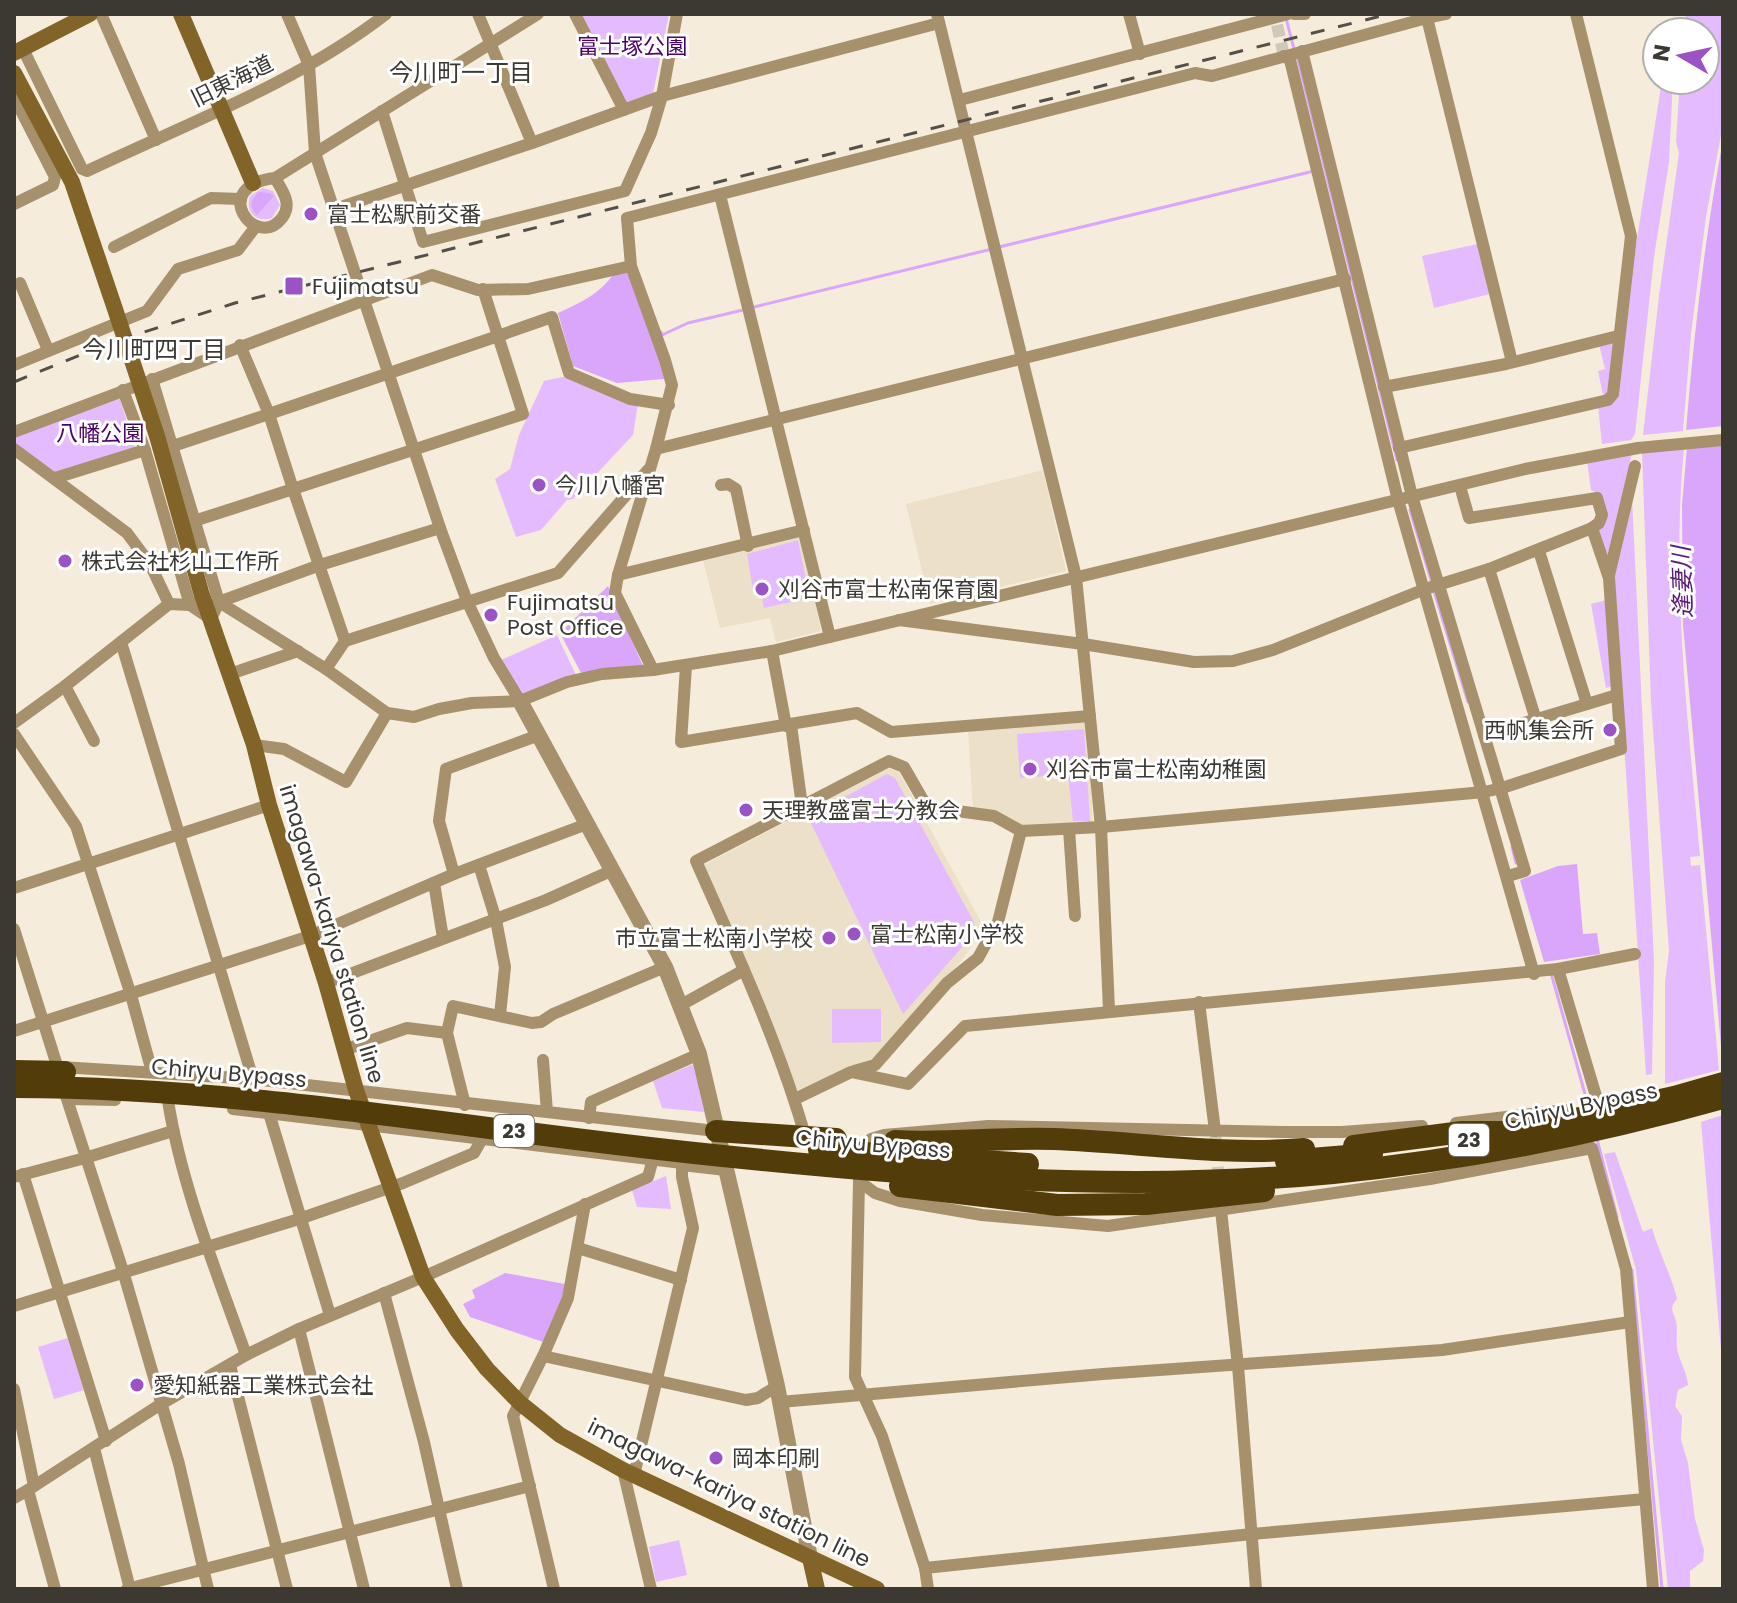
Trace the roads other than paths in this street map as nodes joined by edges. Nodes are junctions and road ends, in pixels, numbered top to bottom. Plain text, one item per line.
1 (90, 14) edge
2 (101, 14) edge
3 (181, 14) edge
4 (287, 14) edge
5 (386, 14) edge
6 (478, 14) edge
7 (538, 14) edge
8 (575, 14) edge
9 (677, 14) edge
10 (1129, 14) edge
11 (1305, 14) edge
12 (1446, 14) edge
13 (1576, 14) edge
14 (1427, 16) edge
15 (1283, 17) edge
16 (938, 18) edge
17 (489, 45) junction
18 (18, 51) edge
19 (1302, 51) junction
20 (1140, 54) junction
21 (1284, 56) junction
22 (309, 65) junction
23 (14, 73) edge
24 (662, 96) junction
25 (14, 97) edge
26 (960, 100) junction
27 (223, 108) junction
28 (624, 110) junction
29 (382, 111) junction
30 (967, 131) junction
31 (156, 140) junction
32 (532, 143) junction
33 (315, 153) junction
34 (275, 178) junction
35 (253, 183) junction
36 (405, 187) junction
37 (720, 195) junction
38 (241, 199) junction
39 (14, 204) edge
40 (335, 209) junction
41 (256, 226) junction
42 (114, 247) dead end
43 (631, 266) junction
44 (1345, 279) junction
45 (16, 280) edge
46 (483, 289) junction
47 (364, 300) junction
48 (498, 336) junction
49 (1618, 336) junction
50 (240, 345) junction
51 (48, 350) junction
52 (1022, 358) junction
53 (1512, 362) junction
54 (14, 365) edge
55 (388, 373) junction
56 (152, 379) junction
57 (1384, 387) junction
58 (123, 390) junction
59 (669, 405) junction
60 (269, 414) junction
61 (774, 420) junction
62 (14, 432) edge
63 (1723, 440) edge
64 (173, 446) junction
65 (1399, 448) junction
66 (14, 449) edge
67 (656, 449) junction
68 (145, 450) junction
69 (416, 450) junction
70 (1635, 466) dead end
71 (651, 467) junction
72 (55, 478) junction
73 (721, 485) dead end
74 (1460, 486) junction
75 (293, 489) junction
76 (1412, 496) junction
77 (1398, 500) junction
78 (194, 521) junction
79 (440, 528) junction
80 (1592, 528) junction
81 (804, 530) junction
82 (748, 546) junction
83 (1539, 551) junction
84 (176, 556) junction
85 (150, 564) junction
86 (320, 565) junction
87 (1489, 569) junction
88 (618, 575) junction
89 (1076, 577) junction
90 (1609, 578) junction
91 (1438, 584) junction
92 (1425, 589) junction
93 (467, 601) junction
94 (169, 604) junction
95 (206, 605) junction
96 (899, 620) junction
97 (830, 637) junction
98 (345, 641) junction
99 (121, 642) junction
100 (1083, 644) junction
101 (298, 651) junction
102 (772, 651) junction
103 (686, 666) junction
104 (326, 669) junction
105 (653, 670) junction
106 (230, 674) junction
107 (65, 686) junction
108 (1617, 695) junction
109 (520, 701) junction
110 (1587, 704) junction
111 (387, 713) junction
112 (1090, 716) junction
113 (1536, 720) junction
114 (14, 723) edge
115 (788, 725) junction
116 (14, 734) edge
117 (539, 735) junction
118 (1484, 735) junction
119 (94, 741) dead end
120 (254, 745) junction
121 (1502, 788) junction
122 (1484, 792) junction
123 (269, 805) junction
124 (802, 806) junction
125 (587, 824) junction
126 (1101, 827) junction
127 (1069, 829) junction
128 (1021, 831) junction
129 (178, 836) junction
130 (90, 863) junction
131 (479, 865) junction
132 (613, 870) junction
133 (454, 874) junction
134 (1508, 876) junction
135 (434, 883) junction
136 (14, 888) edge
137 (1075, 916) dead end
138 (496, 920) junction
139 (14, 929) edge
140 (310, 936) junction
141 (443, 938) junction
142 (1635, 954) dead end
143 (220, 967) junction
144 (665, 967) junction
145 (1558, 969) junction
146 (744, 970) junction
147 (1534, 974) junction
148 (326, 983) junction
149 (131, 995) junction
150 (1199, 1002) junction
151 (681, 1005) junction
152 (1109, 1010) junction
153 (500, 1015) junction
154 (44, 1021) junction
155 (14, 1031) edge
156 (447, 1033) junction
157 (344, 1050) junction
158 (699, 1054) junction
159 (543, 1060) dead end
160 (58, 1067) junction
161 (14, 1069) edge
162 (152, 1072) junction
163 (851, 1072) junction
164 (1723, 1075) edge
165 (253, 1079) junction
166 (1723, 1083) edge
167 (14, 1087) edge
168 (356, 1090) junction
169 (1596, 1096) dead end
170 (14, 1098) edge
171 (1723, 1098) edge
172 (67, 1099) junction
173 (795, 1099) junction
174 (168, 1101) junction
175 (465, 1105) junction
176 (547, 1112) junction
177 (269, 1113) junction
178 (594, 1118) junction
179 (369, 1124) junction
180 (173, 1131) junction
181 (716, 1131) junction
182 (1215, 1131) junction
183 (1520, 1132) junction
184 (482, 1139) junction
185 (806, 1139) junction
186 (871, 1139) junction
187 (85, 1158) junction
188 (653, 1159) junction
189 (682, 1163) junction
190 (1382, 1167) junction
191 (726, 1168) junction
192 (1008, 1171) junction
193 (1210, 1172) junction
194 (19, 1175) edge
195 (859, 1181) junction
196 (390, 1187) junction
197 (585, 1204) junction
198 (1221, 1210) junction
199 (299, 1219) junction
200 (207, 1245) junction
201 (578, 1248) junction
202 (123, 1271) junction
203 (423, 1277) junction
204 (681, 1280) junction
205 (384, 1293) junction
206 (59, 1294) junction
207 (14, 1306) edge
208 (330, 1315) junction
209 (1630, 1322) junction
210 (299, 1329) junction
211 (246, 1355) junction
212 (543, 1356) junction
213 (230, 1365) junction
214 (1238, 1366) junction
215 (656, 1380) junction
216 (14, 1389) edge
217 (779, 1394) junction
218 (862, 1394) junction
219 (520, 1403) junction
220 (161, 1404) junction
221 (106, 1441) junction
222 (94, 1448) junction
223 (628, 1473) junction
224 (530, 1486) junction
225 (31, 1488) junction
226 (14, 1498) edge
227 (1645, 1499) junction
228 (439, 1510) junction
229 (350, 1533) junction
230 (1252, 1534) junction
231 (278, 1550) junction
232 (810, 1558) junction
233 (925, 1568) junction
234 (204, 1570) junction
235 (814, 1588) edge
236 (55, 1589) edge
237 (129, 1589) edge
238 (208, 1589) edge
239 (287, 1589) edge
240 (364, 1589) edge
241 (457, 1589) edge
242 (554, 1589) edge
243 (651, 1589) edge
244 (877, 1589) edge
245 (928, 1589) edge
246 (1256, 1589) edge
247 (1653, 1589) edge

1 - 18 main road
2 - 31 street
3 - 27 main road
4 - 22 street
5 - 22 street, 旧東海道
6 - 17 street
7 - 17 street
8 - 28 street
9 - 24 street
10 - 20 street
11 - 15 street
12 - 14 street
13 - 49 street
14 - 19 street
14 - 53 street
15 - 20 street
16 - 24 street
16 - 26 street
17 - 29 street
17 - 32 street
18 - 31 street, 旧東海道
19 - 21 street
19 - 57 street
20 - 26 street
21 - 30 street
21 - 44 street
22 - 27 street, 旧東海道
22 - 33 street
23 - 95 main road, imagawa-kariya station line
24 - 28 street
24 - 36 street
25 - 39 street
26 - 30 street
27 - 31 street, 旧東海道
27 - 35 main road
28 - 32 street
29 - 33 street
29 - 36 street
30 - 37 street
30 - 52 street
32 - 36 street
33 - 34 street
33 - 40 street
34 - 35 street
34 - 41 street
35 - 38 street
36 - 40 street
37 - 43 street
37 - 61 street
38 - 41 street
38 - 42 street
40 - 47 street
41 - 51 street
43 - 46 street
43 - 59 street
44 - 52 street
44 - 77 street
45 - 51 street
46 - 47 street
46 - 48 street
47 - 50 street
47 - 55 street
48 - 55 street
48 - 59 street
48 - 69 street
49 - 53 street
49 - 65 street
50 - 56 street
50 - 60 street
51 - 54 street
52 - 61 street
52 - 89 street
53 - 57 street
55 - 60 street
55 - 69 street
56 - 58 street
56 - 64 street
57 - 65 street
58 - 62 street
58 - 68 street
59 - 67 street
60 - 64 street
60 - 75 street
61 - 67 street
61 - 81 street
63 - 74 street
64 - 78 street
65 - 76 street
66 - 72 street
67 - 71 street
68 - 72 street
68 - 84 street
69 - 75 street
69 - 79 street
70 - 90 street
71 - 88 street
71 - 93 street
72 - 85 street
73 - 82 street
74 - 76 street
74 - 80 street
75 - 78 street
75 - 86 street
76 - 77 street
76 - 91 street
77 - 89 street
77 - 92 street
78 - 95 street
79 - 86 street
79 - 93 street
80 - 83 street
80 - 90 street
81 - 82 street
81 - 97 street
82 - 88 street
83 - 87 street
83 - 110 street
84 - 85 street
84 - 95 street
85 - 94 street
86 - 95 street
86 - 98 street
87 - 91 street
87 - 113 street
88 - 105 street
89 - 96 street
89 - 100 street
90 - 108 street
91 - 92 street
91 - 118 street
92 - 100 street
92 - 122 street
93 - 98 street
93 - 109 street
94 - 95 street
94 - 99 street
95 - 101 street
95 - 106 main road, imagawa-kariya station line
96 - 97 street
96 - 100 street
97 - 102 street
98 - 104 street
99 - 107 street
99 - 129 street
100 - 112 street
101 - 104 street
101 - 106 street
102 - 103 street
102 - 115 street
103 - 105 street
103 - 115 street
104 - 111 street
105 - 109 street
106 - 120 main road, imagawa-kariya station line
107 - 114 street
107 - 119 street
108 - 110 street
108 - 121 street
109 - 111 street
109 - 117 street
110 - 113 street
111 - 120 street
112 - 115 street
112 - 126 street
113 - 118 street
115 - 124 street
116 - 130 street
117 - 125 street
117 - 133 street
118 - 121 street
120 - 123 main road, imagawa-kariya station line
121 - 122 street
121 - 134 street
122 - 126 street
122 - 134 street
123 - 129 street
123 - 140 main road, imagawa-kariya station line
124 - 128 street
124 - 146 street
125 - 131 street
125 - 132 street
126 - 127 street
126 - 152 street
127 - 128 street
127 - 137 street
128 - 163 street
129 - 130 street
129 - 143 street
130 - 136 street
130 - 149 street
131 - 133 street
131 - 138 street
132 - 138 street
132 - 144 street
133 - 135 street
134 - 147 street
135 - 140 street
135 - 141 street
138 - 141 street
138 - 153 street
139 - 154 street
140 - 143 street
140 - 148 main road, imagawa-kariya station line
141 - 148 street
142 - 145 street
143 - 149 street
143 - 165 street
144 - 151 street
144 - 153 street
145 - 147 street
145 - 169 street
146 - 151 street
146 - 173 street
147 - 150 street
148 - 157 main road, imagawa-kariya station line
149 - 154 street
149 - 162 street
150 - 152 street
150 - 182 street
151 - 158 street
152 - 163 street
153 - 156 street
154 - 155 street
154 - 160 street
156 - 157 street
156 - 175 street
157 - 168 main road, imagawa-kariya station line
158 - 178 street
158 - 181 street
159 - 176 street
160 - 161 street
160 - 162 street
160 - 172 street
161 - 192 highway, Chiryu Bypass / 23
162 - 165 street
163 - 173 street
164 - 182 street
165 - 168 street
166 - 183 highway, Chiryu Bypass / 23
167 - 192 highway, Chiryu Bypass / 23
168 - 175 street
168 - 179 main road, imagawa-kariya station line
170 - 172 street
171 - 190 highway, Chiryu Bypass / 23
172 - 174 street
172 - 187 street
173 - 185 street
174 - 177 street
174 - 180 street
175 - 176 street
176 - 178 street
177 - 179 street
177 - 199 street
178 - 181 street
179 - 184 street
179 - 196 main road, imagawa-kariya station line
180 - 187 street
180 - 200 street
181 - 185 highway
181 - 191 street
182 - 186 street
183 - 186 highway
183 - 193 highway, Chiryu Bypass / 23
184 - 188 street
184 - 196 street
185 - 186 highway
187 - 194 street
187 - 202 street
188 - 189 street
188 - 197 street
189 - 191 street
189 - 204 street
190 - 193 highway, Chiryu Bypass / 23
190 - 195 highway
191 - 195 highway
191 - 217 street
192 - 193 highway, Chiryu Bypass / 23
194 - 206 street
195 - 198 street
195 - 218 street
196 - 199 street
196 - 203 main road, imagawa-kariya station line
197 - 201 street
197 - 203 street
198 - 209 street
198 - 214 street
199 - 200 street
199 - 208 street
200 - 202 street
200 - 211 street
201 - 204 street
201 - 212 street
202 - 206 street
202 - 220 street
203 - 205 street
203 - 219 main road, imagawa-kariya station line
204 - 215 street
205 - 208 street
205 - 228 street
206 - 207 street
206 - 221 street
208 - 210 street
209 - 214 street
209 - 227 street
210 - 211 street
210 - 229 street
211 - 213 street
212 - 215 street
212 - 219 street
213 - 220 street
213 - 231 street
214 - 218 street
214 - 230 street
215 - 217 street
215 - 223 street
216 - 225 street
217 - 218 street
217 - 232 street
218 - 233 street
219 - 223 main road, imagawa-kariya station line
219 - 224 street
220 - 221 street
220 - 234 street
221 - 222 street
222 - 225 street
222 - 237 street
223 - 232 main road, imagawa-kariya station line
223 - 243 street
224 - 228 street
224 - 242 street
225 - 226 street
225 - 236 street
227 - 230 street
227 - 247 street
228 - 229 street
228 - 241 street
229 - 231 street
229 - 240 street
230 - 233 street
230 - 246 street
231 - 234 street
231 - 239 street
232 - 235 main road
232 - 244 main road, imagawa-kariya station line
233 - 245 street
234 - 237 street
234 - 238 street

